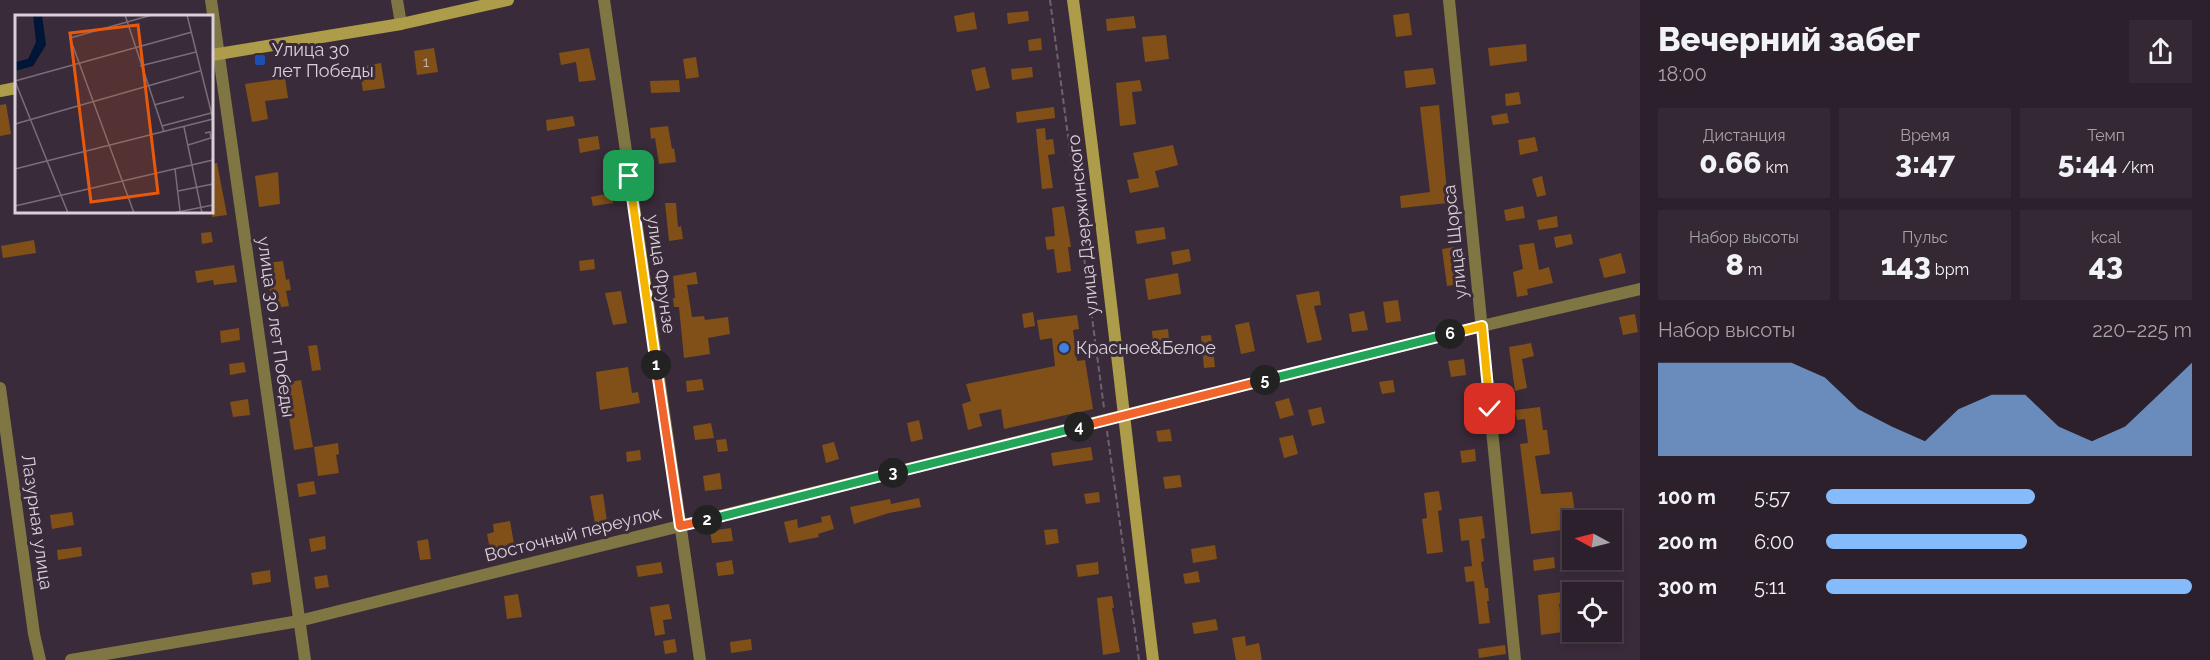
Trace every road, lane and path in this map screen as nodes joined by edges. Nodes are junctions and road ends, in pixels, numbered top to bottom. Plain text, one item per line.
1 (211, 0) edge
2 (398, 0) edge
3 (508, 0) edge
4 (604, 0) edge
5 (1050, 0) edge
6 (1073, 0) edge
7 (1449, 0) edge
8 (212, 15) edge
9 (213, 22) edge
10 (400, 24) junction
11 (216, 55) edge
12 (15, 88) edge
13 (0, 91) edge
14 (1640, 290) edge
15 (1482, 326) junction
16 (0, 388) edge
17 (1122, 416) junction
18 (1106, 420) junction
19 (680, 526) junction
20 (299, 621) junction
21 (40, 660) edge
22 (71, 660) edge
23 (305, 660) edge
24 (700, 660) edge
25 (1139, 660) edge
26 (1153, 660) edge
27 (1515, 660) edge

1 - 8 street, улица 30 лет Победы
2 - 10 street
3 - 10 street
4 - 19 street, улица Фрунзе
5 - 18 path
6 - 17 street, улица Дзержинского
7 - 15 street, улица Щорса
9 - 11 street, улица 30 лет Победы
10 - 11 street
11 - 20 street, улица 30 лет Победы
12 - 13 street
14 - 15 street, Восточный переулок
15 - 17 street, Восточный переулок
15 - 27 street, улица Щорса
16 - 21 street, Лазурная улица
17 - 18 street, Восточный переулок
17 - 26 street, улица Дзержинского
18 - 19 street, Восточный переулок
18 - 25 path
19 - 20 street, Восточный переулок
19 - 24 street, улица Фрунзе
20 - 22 street, Восточный переулок
20 - 23 street, улица 30 лет Победы

